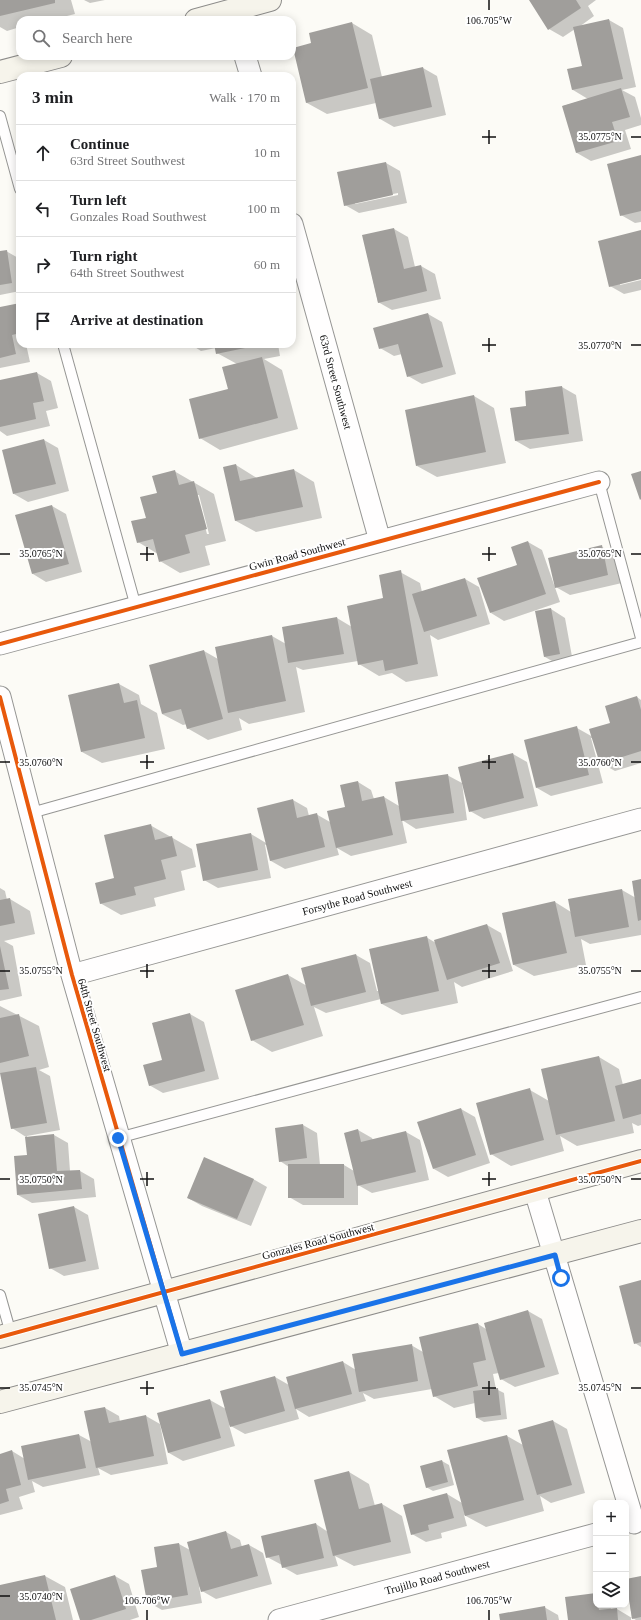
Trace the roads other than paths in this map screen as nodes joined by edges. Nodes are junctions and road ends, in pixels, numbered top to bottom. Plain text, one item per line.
1 (270, 0) edge
2 (237, 10) edge
3 (212, 16) edge
4 (46, 60) edge
5 (247, 60) edge
6 (0, 72) edge
7 (250, 72) edge
8 (0, 116) edge
9 (16, 174) edge
10 (296, 238) edge
11 (64, 348) edge
12 (599, 482) joint
13 (380, 541) junction
14 (136, 607) junction
15 (641, 638) edge
16 (641, 642) edge
17 (0, 644) edge
18 (0, 697) edge
19 (31, 813) junction
20 (641, 819) edge
21 (72, 975) junction
22 (641, 997) edge
23 (118, 1138) junction
24 (641, 1161) edge
25 (535, 1191) junction
26 (641, 1232) edge
27 (555, 1255) junction
28 (164, 1293) junction
29 (0, 1295) edge
30 (5, 1336) edge
31 (182, 1354) junction
32 (0, 1402) edge
33 (634, 1523) edge
34 (593, 1535) edge
35 (279, 1620) edge

1 - 2 street
2 - 3 street
4 - 6 street
5 - 7 street
8 - 9 lane
10 - 13 street, 63rd Street Southwest
11 - 14 lane
12 - 13 street, Gwin Road Southwest
12 - 15 lane
13 - 14 street, Gwin Road Southwest
14 - 17 street, Gwin Road Southwest
16 - 19 lane
18 - 19 street, 64th Street Southwest
19 - 21 street, 64th Street Southwest
20 - 21 street, Forsythe Road Southwest
21 - 23 street, 64th Street Southwest
22 - 23 lane
23 - 28 street, 64th Street Southwest
24 - 25 street, Gonzales Road Southwest
25 - 27 street
25 - 28 street, Gonzales Road Southwest
26 - 27 street
27 - 31 street
27 - 33 street
28 - 30 street, Gonzales Road Southwest
28 - 31 street, 64th Street Southwest
29 - 30 lane
31 - 32 street
34 - 35 street, Trujillo Road Southwest

